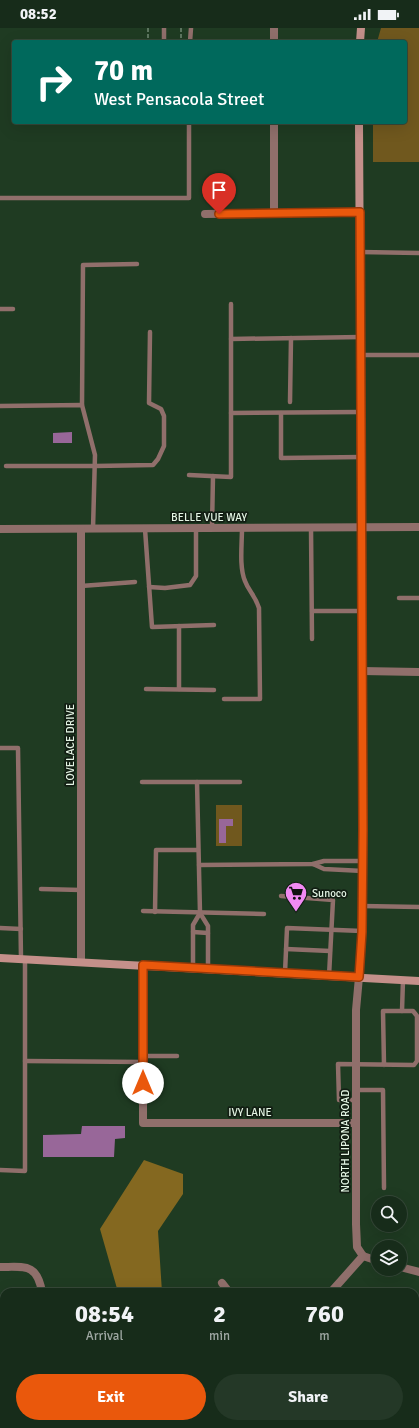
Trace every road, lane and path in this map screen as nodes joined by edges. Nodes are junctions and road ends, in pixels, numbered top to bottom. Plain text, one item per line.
1 (148, 28) edge
2 (164, 28) edge
3 (181, 28) edge
4 (190, 28) edge
5 (274, 28) edge
6 (361, 28) edge
7 (148, 40) edge
8 (164, 40) edge
9 (181, 40) edge
10 (190, 40) edge
11 (274, 40) edge
12 (360, 40) edge
13 (190, 124) edge
14 (274, 124) edge
15 (359, 124) edge
16 (0, 198) edge
17 (360, 212) junction
18 (274, 213) junction
19 (205, 214) dead end
20 (360, 252) junction
21 (419, 253) edge
22 (137, 264) dead end
23 (231, 304) dead end
24 (13, 308) dead end
25 (0, 309) edge
26 (150, 332) dead end
27 (361, 337) junction
28 (291, 338) junction
29 (231, 339) junction
30 (361, 355) junction
31 (419, 355) edge
32 (290, 402) dead end
33 (82, 405) junction
34 (0, 406) edge
35 (361, 412) junction
36 (231, 413) junction
37 (281, 413) junction
38 (362, 457) junction
39 (6, 466) dead end
40 (95, 466) junction
41 (189, 476) dead end
42 (214, 476) junction
43 (145, 528) junction
44 (196, 528) junction
45 (212, 528) junction
46 (242, 528) junction
47 (311, 528) junction
48 (362, 528) junction
49 (419, 528) edge
50 (81, 529) junction
51 (93, 529) junction
52 (0, 530) edge
53 (135, 582) dead end
54 (81, 586) junction
55 (150, 587) junction
56 (399, 598) dead end
57 (419, 598) edge
58 (312, 611) junction
59 (362, 611) junction
60 (214, 625) dead end
61 (179, 626) junction
62 (312, 639) dead end
63 (362, 671) junction
64 (419, 672) edge
65 (146, 689) dead end
66 (179, 689) junction
67 (214, 690) dead end
68 (224, 699) dead end
69 (0, 748) edge
70 (142, 782) dead end
71 (197, 782) junction
72 (240, 782) dead end
73 (198, 850) junction
74 (335, 860) junction
75 (363, 861) junction
76 (313, 864) junction
77 (199, 865) junction
78 (335, 869) junction
79 (363, 871) junction
80 (41, 889) dead end
81 (81, 890) junction
82 (281, 896) dead end
83 (362, 906) junction
84 (419, 907) edge
85 (143, 911) dead end
86 (155, 912) junction
87 (200, 913) junction
88 (264, 914) dead end
89 (0, 928) edge
90 (21, 929) junction
91 (331, 930) junction
92 (193, 932) junction
93 (362, 932) junction
94 (208, 933) junction
95 (286, 948) junction
96 (330, 951) junction
97 (0, 958) edge
98 (23, 959) junction
99 (81, 962) junction
100 (143, 965) junction
101 (193, 968) junction
102 (208, 969) junction
103 (285, 973) junction
104 (329, 976) junction
105 (359, 977) junction
106 (403, 980) junction
107 (419, 981) edge
108 (402, 1011) junction
109 (177, 1056) dead end
110 (143, 1059) junction
111 (25, 1061) junction
112 (356, 1064) junction
113 (384, 1065) junction
114 (356, 1090) junction
115 (356, 1100) junction
116 (356, 1123) junction
117 (0, 1170) edge
118 (384, 1188) dead end
119 (363, 1256) junction
120 (371, 1259) edge
121 (0, 1267) edge
122 (407, 1269) edge
123 (419, 1272) edge
124 (222, 1283) dead end
125 (41, 1288) edge
126 (226, 1288) edge
127 (335, 1288) edge

1 - 7 path
2 - 8 lane
3 - 9 path
4 - 10 lane
5 - 11 street
6 - 12 street
13 - 16 lane
14 - 18 street
15 - 17 street
17 - 18 street
17 - 20 street
18 - 19 street
20 - 21 lane
20 - 27 street
22 - 33 lane
23 - 29 lane
24 - 25 lane
26 - 40 lane
27 - 28 lane
27 - 30 street
28 - 29 lane
28 - 32 lane
29 - 36 lane
30 - 31 lane
30 - 35 street
33 - 34 lane
33 - 40 lane
35 - 37 lane
35 - 38 street
36 - 37 lane
36 - 42 lane
37 - 38 lane
38 - 48 street
39 - 40 lane
40 - 51 lane
41 - 42 lane
42 - 45 lane
43 - 44 street, BELLE VUE WAY
43 - 51 street, BELLE VUE WAY
43 - 55 lane
44 - 45 street, BELLE VUE WAY
44 - 55 lane
45 - 46 street, BELLE VUE WAY
46 - 47 street, BELLE VUE WAY
46 - 68 lane
47 - 48 street, BELLE VUE WAY
47 - 58 lane
48 - 49 street, BELLE VUE WAY
48 - 59 street
50 - 51 street, BELLE VUE WAY
50 - 52 street, BELLE VUE WAY
50 - 54 street, LOVELACE DRIVE
53 - 54 lane
54 - 81 street, LOVELACE DRIVE
55 - 61 lane
56 - 57 lane
58 - 59 lane
58 - 62 lane
59 - 63 street
60 - 61 lane
61 - 66 lane
63 - 64 street
63 - 75 street
65 - 66 lane
66 - 67 lane
69 - 90 lane
70 - 71 lane
71 - 72 lane
71 - 73 lane
73 - 77 lane
73 - 86 lane
74 - 75 lane
74 - 76 lane
74 - 78 lane
75 - 79 street
76 - 77 lane
76 - 78 lane
77 - 87 lane
78 - 79 lane
79 - 83 street
80 - 81 lane
81 - 99 street, LOVELACE DRIVE
82 - 91 lane
83 - 84 lane
83 - 93 street
85 - 86 lane
86 - 87 lane
87 - 88 lane
87 - 92 lane
87 - 94 lane
89 - 90 lane
90 - 98 lane
91 - 93 lane
91 - 95 lane
91 - 96 lane
92 - 94 lane
92 - 101 lane
93 - 105 street
94 - 102 lane
95 - 96 lane
95 - 103 lane
96 - 104 lane
97 - 98 street
98 - 99 street
98 - 111 lane
99 - 100 street
100 - 101 street
100 - 110 street
101 - 102 street
102 - 103 street
103 - 104 street
104 - 105 street
105 - 106 street
105 - 112 street, NORTH LIPONA ROAD
106 - 107 street
106 - 108 lane
108 - 113 lane
108 - 113 lane
109 - 110 lane
110 - 111 lane
110 - 116 street, IVY LANE
111 - 117 lane
112 - 113 lane
112 - 114 street, NORTH LIPONA ROAD
112 - 115 lane
114 - 115 street, NORTH LIPONA ROAD
114 - 118 lane
115 - 116 street, NORTH LIPONA ROAD
116 - 119 street, NORTH LIPONA ROAD
119 - 120 street
119 - 127 street
121 - 125 street
122 - 123 street
124 - 126 street

